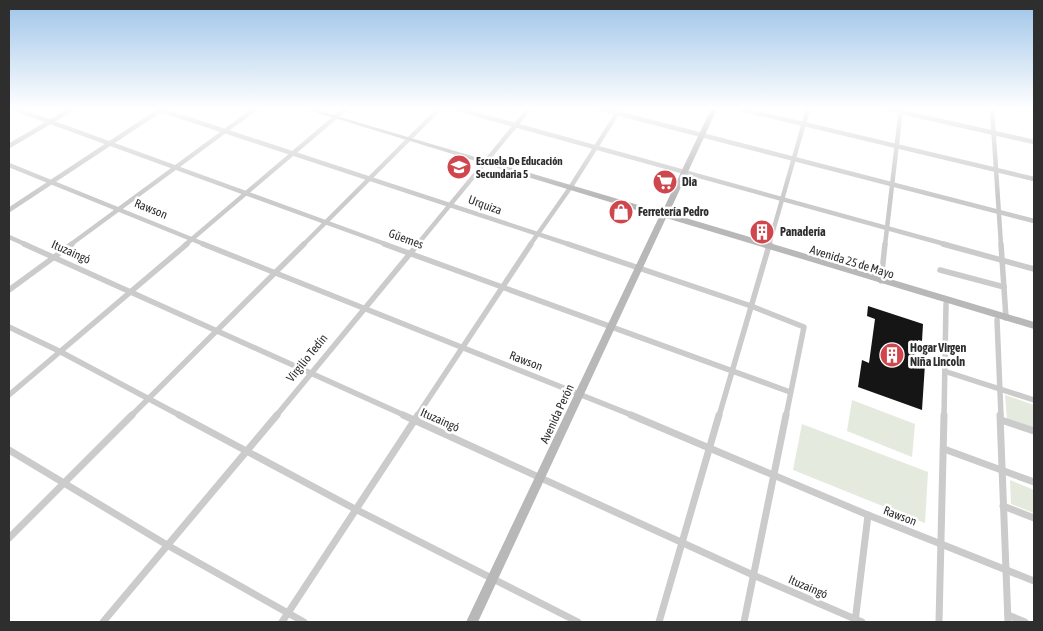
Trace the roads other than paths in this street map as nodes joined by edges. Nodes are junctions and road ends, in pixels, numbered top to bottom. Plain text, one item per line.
1 (22, 138) edge
2 (94, 138) edge
3 (117, 138) edge
4 (214, 138) edge
5 (251, 138) edge
6 (311, 138) edge
7 (403, 138) edge
8 (504, 138) edge
9 (564, 138) edge
10 (601, 138) edge
11 (699, 138) edge
12 (718, 138) edge
13 (798, 138) edge
14 (867, 138) edge
15 (897, 138) edge
16 (994, 138) edge
17 (1019, 138) edge
18 (408, 140) junction
19 (1034, 142) edge
20 (109, 144) junction
21 (896, 145) junction
22 (9, 146) edge
23 (595, 147) junction
24 (294, 153) junction
25 (792, 158) junction
26 (484, 162) junction
27 (9, 165) edge
28 (174, 167) junction
29 (996, 170) junction
30 (684, 172) junction
31 (368, 178) junction
32 (1034, 179) edge
33 (53, 181) junction
34 (892, 183) junction
35 (570, 188) junction
36 (247, 193) junction
37 (781, 199) junction
38 (450, 204) junction
39 (120, 209) junction
40 (9, 210) edge
41 (998, 212) junction
42 (663, 215) junction
43 (1034, 221) edge
44 (324, 222) junction
45 (886, 229) junction
46 (537, 235) junction
47 (9, 237) edge
48 (193, 238) junction
49 (768, 248) junction
50 (410, 252) junction
51 (54, 257) junction
52 (1002, 260) junction
53 (638, 268) junction
54 (1034, 269) edge
55 (940, 270) dead end
56 (274, 273) junction
57 (881, 283) junction
58 (502, 286) junction
59 (1004, 287) junction
60 (9, 290) edge
61 (131, 291) junction
62 (946, 304) junction
63 (751, 306) junction
64 (362, 308) junction
65 (1001, 319) junction
66 (612, 326) junction
67 (1034, 326) edge
68 (9, 327) edge
69 (216, 329) junction
70 (1034, 331) edge
71 (462, 349) junction
72 (59, 351) junction
73 (732, 371) junction
74 (310, 372) junction
75 (946, 372) junction
76 (1000, 388) junction
77 (790, 392) junction
78 (580, 394) junction
79 (9, 395) edge
80 (147, 398) junction
81 (1034, 400) edge
82 (1001, 420) junction
83 (415, 421) junction
84 (1034, 431) edge
85 (709, 448) junction
86 (944, 449) junction
87 (9, 450) edge
88 (248, 450) junction
89 (1002, 471) junction
90 (774, 474) junction
91 (540, 478) junction
92 (1034, 482) edge
93 (64, 483) junction
94 (1003, 506) junction
95 (357, 510) junction
96 (868, 515) junction
97 (1034, 518) edge
98 (9, 538) edge
99 (682, 541) junction
100 (939, 542) junction
101 (167, 546) junction
102 (1006, 570) junction
103 (753, 576) junction
104 (493, 577) junction
105 (1034, 581) edge
106 (288, 612) junction
107 (1008, 619) edge
108 (857, 621) edge
109 (103, 622) edge
110 (282, 622) edge
111 (304, 622) edge
112 (472, 622) edge
113 (578, 622) edge
114 (659, 622) edge
115 (744, 622) edge
116 (939, 622) edge
117 (1025, 622) edge

1 - 22 street
2 - 20 street, Güemes
3 - 20 street
4 - 28 street
5 - 24 street, Urquiza
6 - 24 street
7 - 18 main road, Avenida 25 de Mayo
8 - 26 street, Virgilio Tedín
9 - 23 street
10 - 23 street
11 - 30 main road, Avenida Perón
12 - 25 street
13 - 25 street
14 - 21 street
15 - 21 street
16 - 29 street
17 - 19 street
18 - 26 main road, Avenida 25 de Mayo
18 - 31 street
20 - 28 street, Güemes
20 - 33 street
21 - 29 street
21 - 34 street
23 - 30 street
23 - 35 street
24 - 31 street, Urquiza
24 - 36 street
25 - 34 street
25 - 37 street
26 - 35 main road, Avenida 25 de Mayo
26 - 38 street, Virgilio Tedín
27 - 33 street, Rawson
28 - 36 street, Güemes
28 - 39 street
29 - 32 street
29 - 41 street
30 - 37 street
30 - 42 main road, Avenida Perón
31 - 38 street, Urquiza
31 - 44 street
33 - 39 street, Rawson
33 - 40 street
34 - 41 street
34 - 45 street
35 - 42 main road, Avenida 25 de Mayo
35 - 46 street
36 - 44 street, Güemes
36 - 48 street
37 - 45 street
37 - 49 street
38 - 46 street, Urquiza
38 - 50 street, Virgilio Tedín
39 - 48 street, Rawson
39 - 51 street
41 - 43 street
41 - 52 street
42 - 49 main road, Avenida 25 de Mayo
42 - 53 main road, Avenida Perón
44 - 50 street, Güemes
44 - 56 street
45 - 52 street
45 - 57 street
46 - 53 street, Urquiza
46 - 58 street
47 - 51 street, Ituzaingó
48 - 56 street, Rawson
48 - 61 street
49 - 57 main road, Avenida 25 de Mayo
49 - 63 street
50 - 58 street, Güemes
50 - 64 street, Virgilio Tedín
51 - 60 street
51 - 61 street, Ituzaingó
52 - 54 street
52 - 59 street
53 - 63 street, Urquiza
53 - 66 main road, Avenida Perón
55 - 59 street
56 - 64 street, Rawson
56 - 69 street
57 - 62 main road, Avenida 25 de Mayo
57 - 65 main road, Avenida 25 de Mayo
58 - 66 street, Güemes
58 - 71 street
59 - 65 street
61 - 69 street, Ituzaingó
61 - 72 street
62 - 65 main road, Avenida 25 de Mayo
62 - 75 street
63 - 73 street
63 - 77 street, Urquiza
64 - 71 street, Rawson
64 - 74 street, Virgilio Tedín
65 - 67 main road, Avenida 25 de Mayo
65 - 70 main road, Avenida 25 de Mayo
65 - 76 street
66 - 73 street, Güemes
66 - 78 main road, Avenida Perón
68 - 72 street
69 - 74 street, Ituzaingó
69 - 80 street
71 - 78 street, Rawson
71 - 83 street
72 - 79 street
72 - 80 street
73 - 77 street, Güemes
73 - 85 street
74 - 83 street, Ituzaingó
74 - 88 street, Virgilio Tedín
75 - 76 street
75 - 86 street
76 - 81 street
76 - 82 street
77 - 90 street
78 - 85 street, Rawson
78 - 91 main road, Avenida Perón
80 - 88 street
80 - 93 street
82 - 84 street
82 - 89 street
83 - 91 street, Ituzaingó
83 - 95 street
85 - 90 street, Rawson
85 - 99 street
86 - 89 street
86 - 100 street
87 - 93 street
88 - 95 street
88 - 101 street, Virgilio Tedín
89 - 92 street
89 - 94 street
90 - 96 street, Rawson
90 - 103 street
91 - 99 street, Ituzaingó
91 - 104 main road, Avenida Perón
93 - 98 street
93 - 101 street
94 - 97 street
94 - 102 street
95 - 104 street
95 - 106 street
96 - 100 street, Rawson
96 - 108 street
99 - 103 street, Ituzaingó
99 - 114 street
100 - 102 street, Rawson
100 - 116 street
101 - 106 street
101 - 109 street, Virgilio Tedín
102 - 105 street, Rawson
102 - 107 street
103 - 108 street, Ituzaingó
103 - 115 street
104 - 112 main road, Avenida Perón
104 - 113 street
106 - 110 street
106 - 111 street
107 - 117 street

